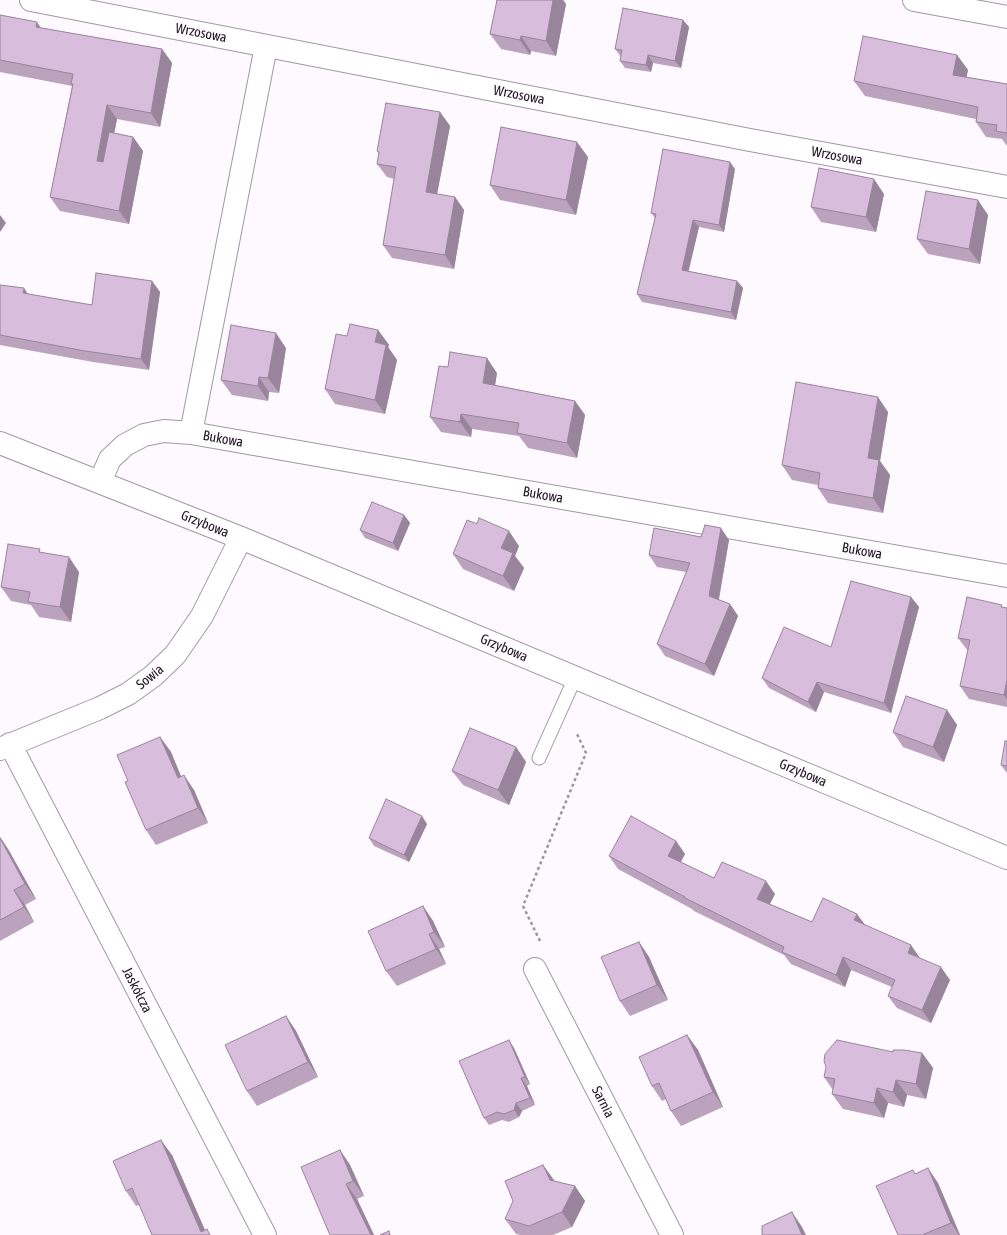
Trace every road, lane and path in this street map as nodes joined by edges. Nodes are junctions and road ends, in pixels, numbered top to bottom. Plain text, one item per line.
1 (31, 0) edge
2 (914, 0) edge
3 (1007, 17) edge
4 (266, 46) junction
5 (1007, 187) edge
6 (191, 433) junction
7 (0, 443) edge
8 (100, 482) junction
9 (242, 538) junction
10 (1007, 576) edge
11 (576, 678) junction
12 (563, 704) junction
13 (5, 747) edge
14 (539, 758) dead end
15 (1007, 858) edge
16 (544, 948) dead end
17 (535, 969) dead end
18 (265, 1235) edge
19 (672, 1235) edge

1 - 4 street, Wrzosowa
2 - 3 street
4 - 5 street, Wrzosowa
4 - 6 street
6 - 8 street, Bukowa
6 - 10 street, Bukowa
7 - 8 street, Grzybowa
8 - 9 street, Grzybowa
9 - 11 street, Grzybowa
9 - 13 street, Sowia
11 - 12 lane
11 - 15 street, Grzybowa
12 - 14 lane
12 - 16 path
13 - 18 street, Jaskółcza
17 - 19 street, Sarnia

